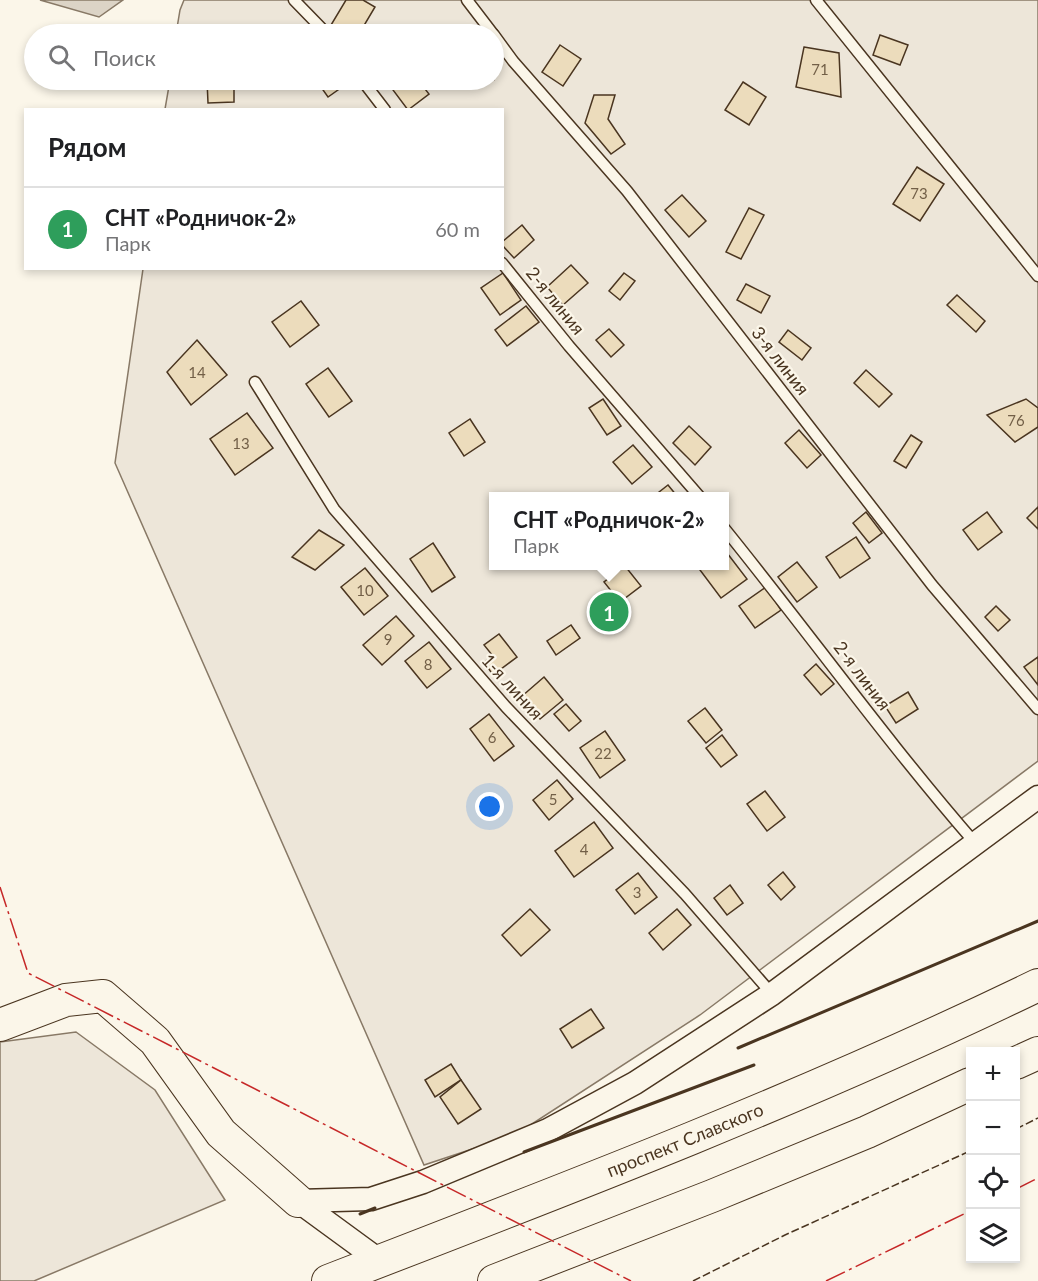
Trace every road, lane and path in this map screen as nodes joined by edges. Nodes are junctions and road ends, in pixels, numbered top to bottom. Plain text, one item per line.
1 (294, 0) edge
2 (467, 0) edge
3 (816, 0) edge
4 (317, 24) edge
5 (485, 24) edge
6 (504, 49) edge
7 (370, 90) edge
8 (383, 108) edge
9 (504, 265) edge
10 (1038, 276) edge
11 (255, 381) dead end
12 (696, 492) edge
13 (729, 534) edge
14 (1038, 709) edge
15 (1038, 797) edge
16 (975, 843) junction
17 (1038, 985) edge
18 (772, 994) junction
19 (0, 1024) edge
20 (1038, 1053) edge
21 (1020, 1061) edge
22 (966, 1086) edge
23 (298, 1201) junction
24 (380, 1261) junction
25 (327, 1281) edge
26 (494, 1281) edge

1 - 4 lane
2 - 5 lane, 3-я линия
3 - 10 lane
6 - 14 lane, 3-я линия
7 - 8 lane
9 - 12 lane, 2-я линия
11 - 18 lane, 1-я линия
13 - 16 lane, 2-я линия
15 - 16 street
16 - 18 street
17 - 24 main road, проспект Славского
18 - 23 street
19 - 23 main road
20 - 21 main road
22 - 26 main road
23 - 24 street
24 - 25 main road, проспект Славского

